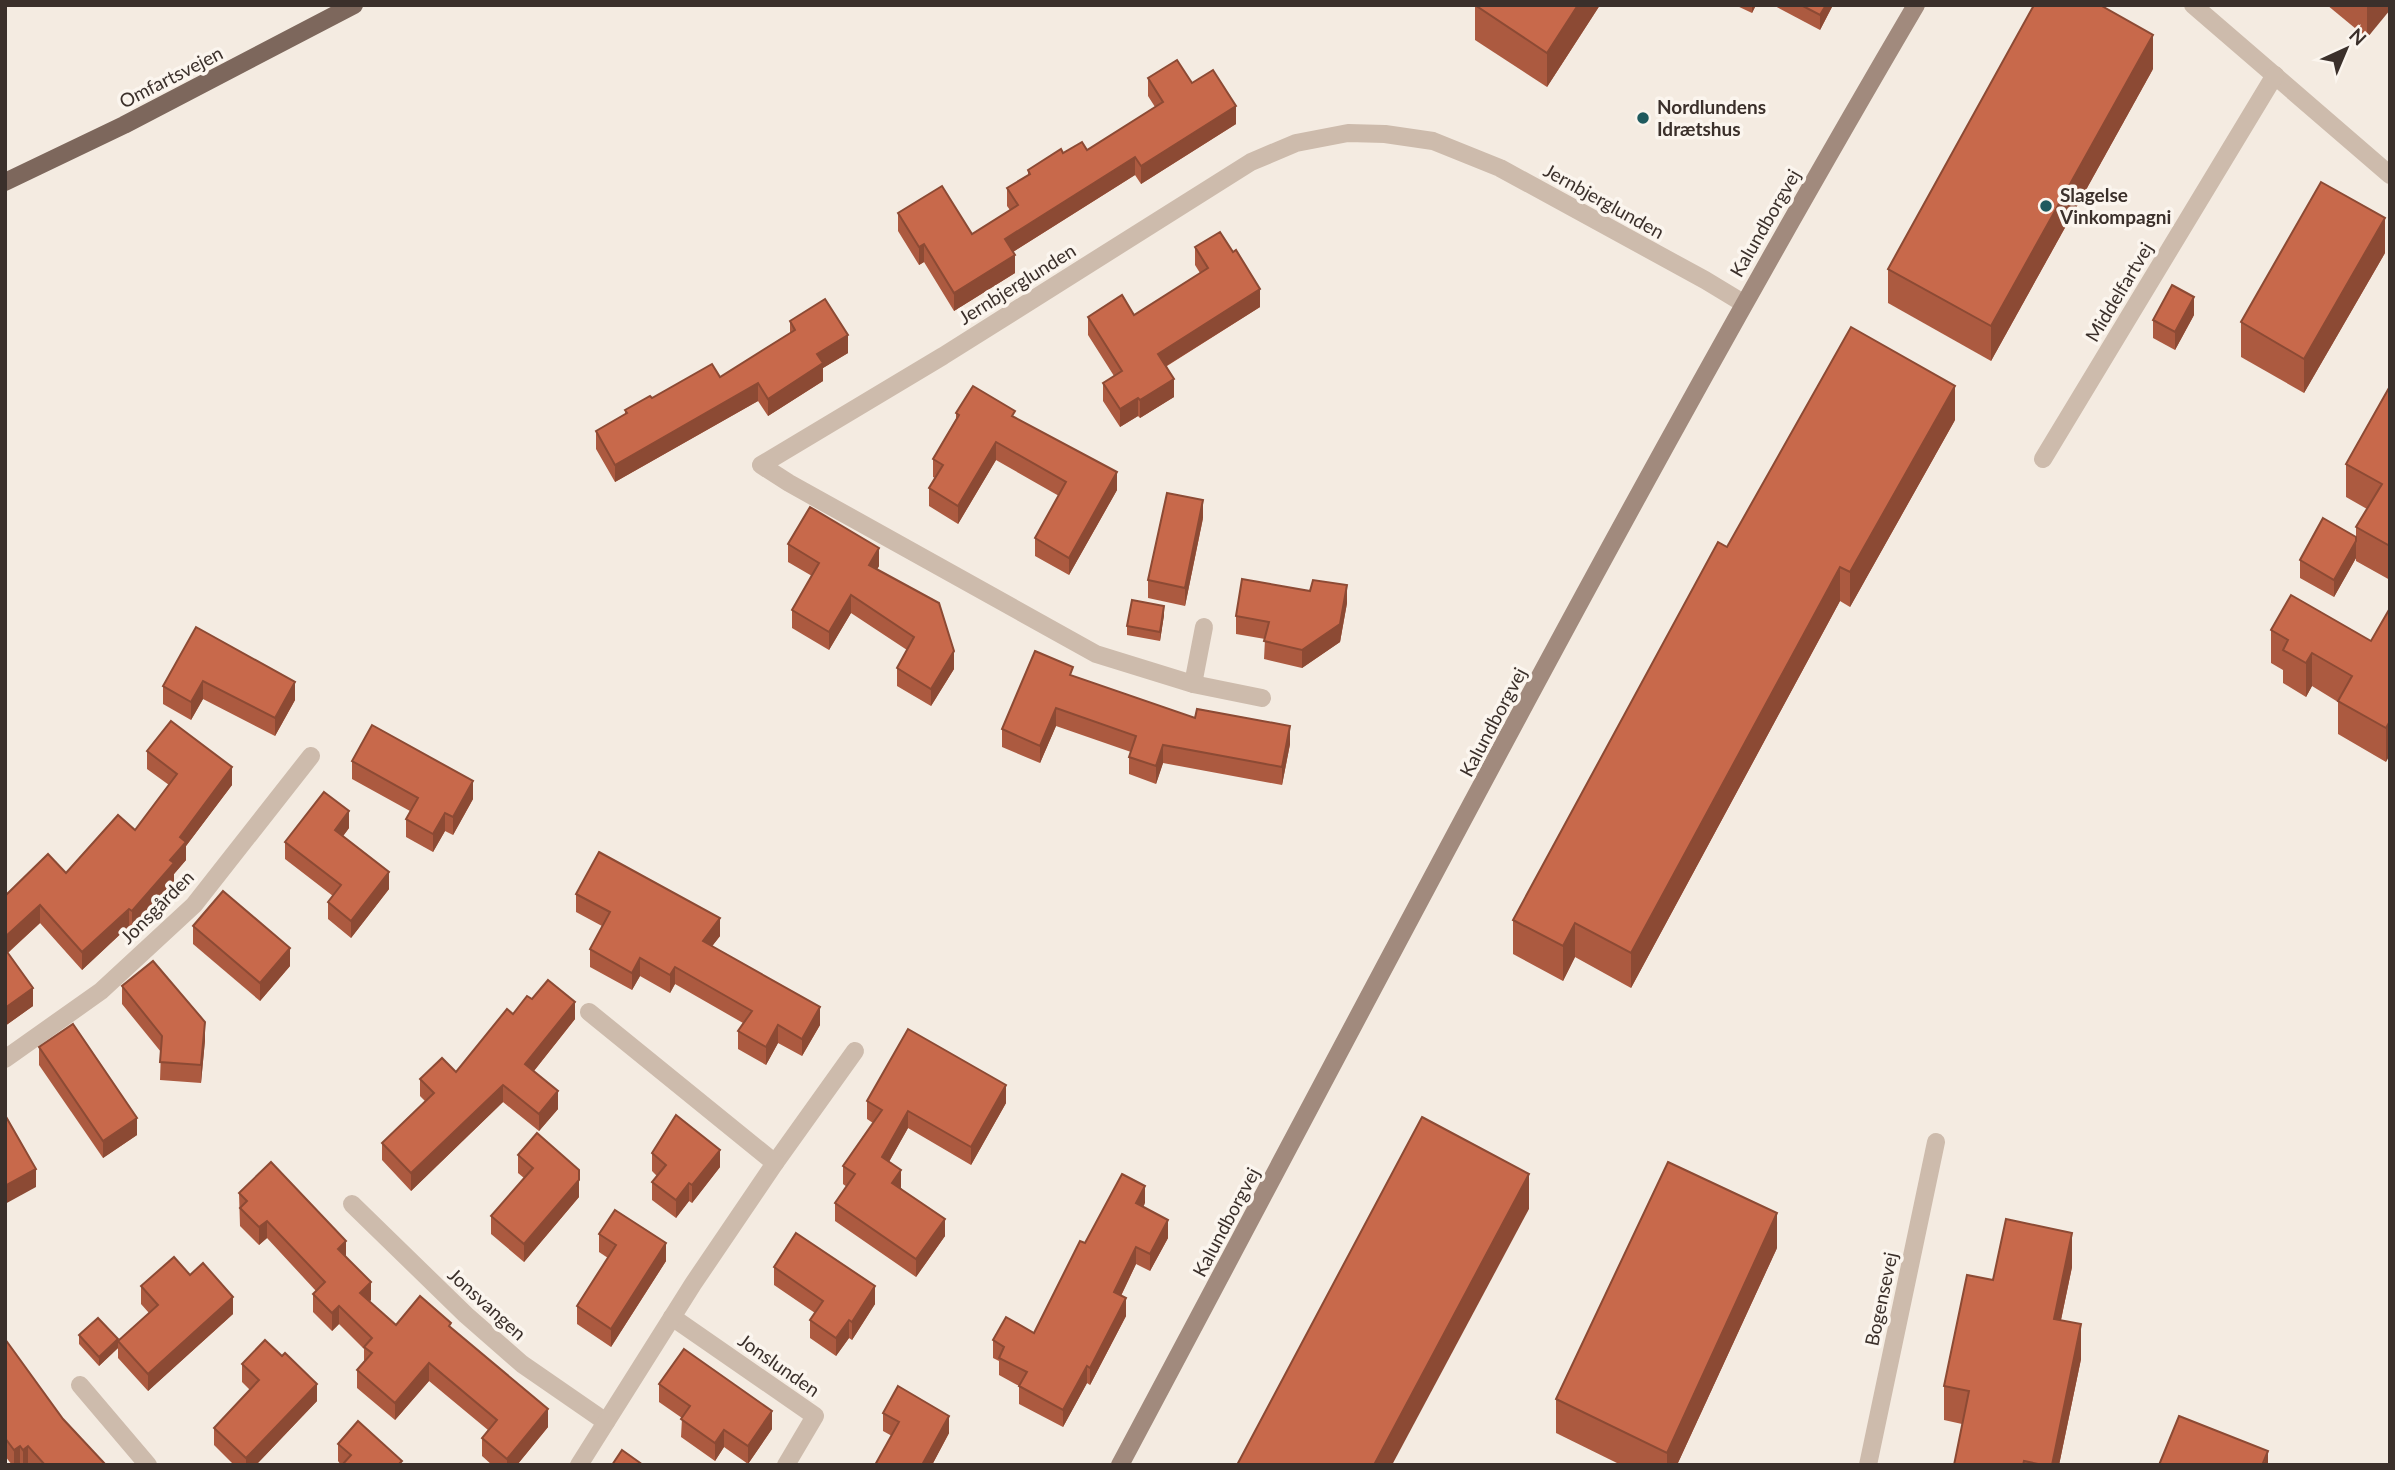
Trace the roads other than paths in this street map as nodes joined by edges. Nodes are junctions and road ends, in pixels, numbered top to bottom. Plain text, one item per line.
1 (354, 5) edge
2 (1916, 5) edge
3 (2193, 5) edge
4 (2275, 75) junction
5 (2390, 175) edge
6 (5, 182) edge
7 (1743, 303) junction
8 (2043, 459) dead end
9 (1205, 627) dead end
10 (1194, 684) junction
11 (1262, 698) dead end
12 (311, 756) dead end
13 (589, 1012) dead end
14 (855, 1051) dead end
15 (5, 1059) edge
16 (1936, 1142) dead end
17 (775, 1163) junction
18 (352, 1204) dead end
19 (672, 1317) junction
20 (80, 1385) dead end
21 (606, 1422) junction
22 (148, 1465) edge
23 (579, 1465) edge
24 (786, 1465) edge
25 (1120, 1465) edge
26 (1868, 1465) edge

1 - 6 main road, Omfartsvejen
2 - 7 street, Kalundborgvej
3 - 4 street
4 - 5 street
4 - 8 street, Middelfartvej
7 - 10 street, Jernbjerglunden
7 - 25 street, Kalundborgvej
9 - 10 street
10 - 11 street, Jernbjerglunden
12 - 15 street, Jonsgården
13 - 17 street
14 - 17 street
16 - 26 street, Bogensevej
17 - 19 street
18 - 21 street, Jonsvangen
19 - 21 street
19 - 24 street, Jonslunden
20 - 22 street
21 - 23 street

